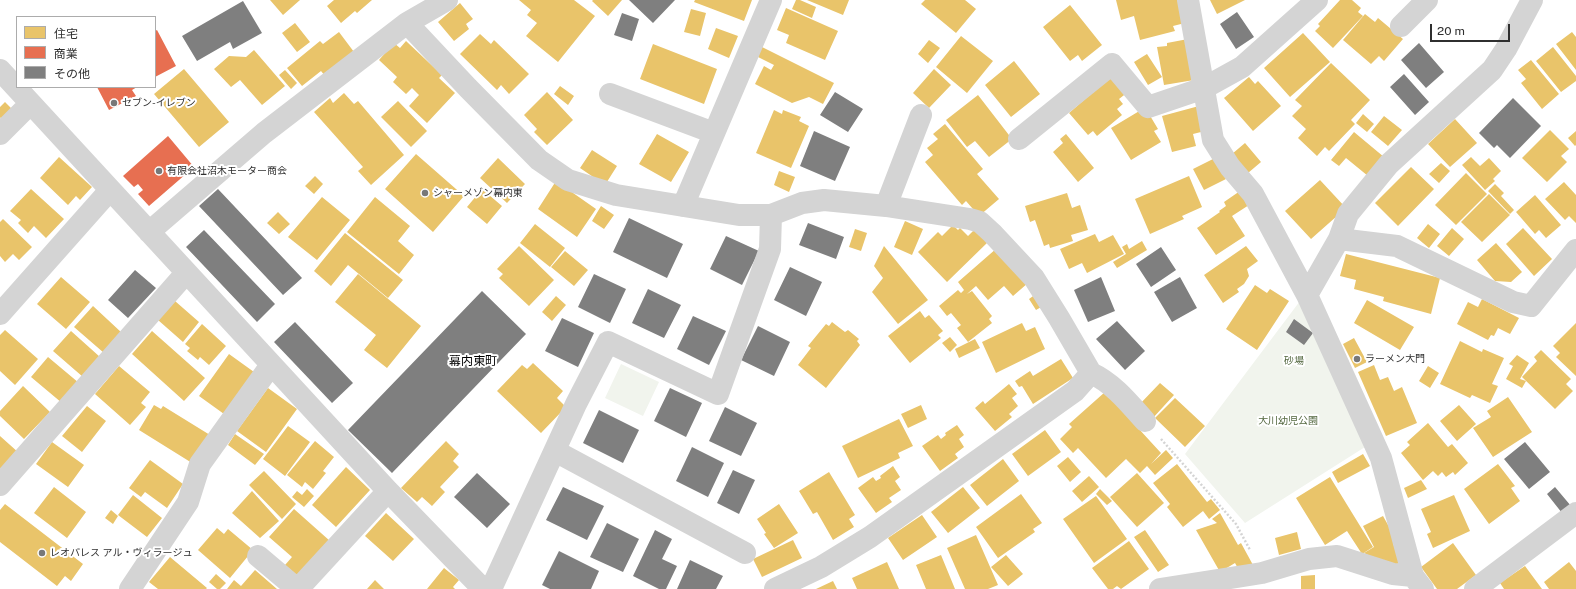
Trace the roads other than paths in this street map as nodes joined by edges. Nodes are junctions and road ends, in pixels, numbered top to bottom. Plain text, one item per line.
1 (446, 0) edge
2 (771, 0) edge
3 (1188, 0) edge
4 (1317, 0) edge
5 (1427, 0) edge
6 (1532, 0) edge
7 (407, 23) junction
8 (1401, 26) dead end
9 (0, 70) edge
10 (1204, 88) junction
11 (610, 94) dead end
12 (30, 104) junction
13 (921, 114) dead end
14 (714, 133) junction
15 (0, 134) edge
16 (1019, 139) dead end
17 (110, 190) junction
18 (683, 206) junction
19 (886, 206) junction
20 (771, 215) junction
21 (149, 232) junction
22 (1339, 239) junction
23 (1576, 250) edge
24 (186, 273) junction
25 (1307, 294) junction
26 (0, 314) edge
27 (271, 365) junction
28 (1091, 373) junction
29 (1145, 421) road end
30 (555, 451) junction
31 (0, 485) edge
32 (388, 491) junction
33 (1576, 513) edge
34 (745, 553) dead end
35 (258, 556) dead end
36 (1418, 582) edge
37 (130, 589) edge
38 (297, 589) edge
39 (490, 589) edge
40 (775, 589) edge
41 (1160, 589) edge
42 (1475, 589) edge

1 - 7 street
2 - 14 street
3 - 10 street
4 - 10 street
5 - 8 street
6 - 22 street
7 - 18 street
7 - 21 street
9 - 12 street
10 - 16 street
10 - 25 street
11 - 14 street
12 - 15 street
12 - 17 street
13 - 19 street
14 - 18 street
17 - 21 street
17 - 26 street
18 - 20 street
19 - 20 street
19 - 28 street
20 - 30 street
21 - 24 street
22 - 23 street
22 - 25 street
24 - 27 street
24 - 31 street
25 - 36 street
27 - 32 street
27 - 37 street
28 - 29 street
28 - 40 street
30 - 34 street
30 - 39 street
32 - 38 street
32 - 39 street
33 - 42 street
35 - 38 street
36 - 41 street

